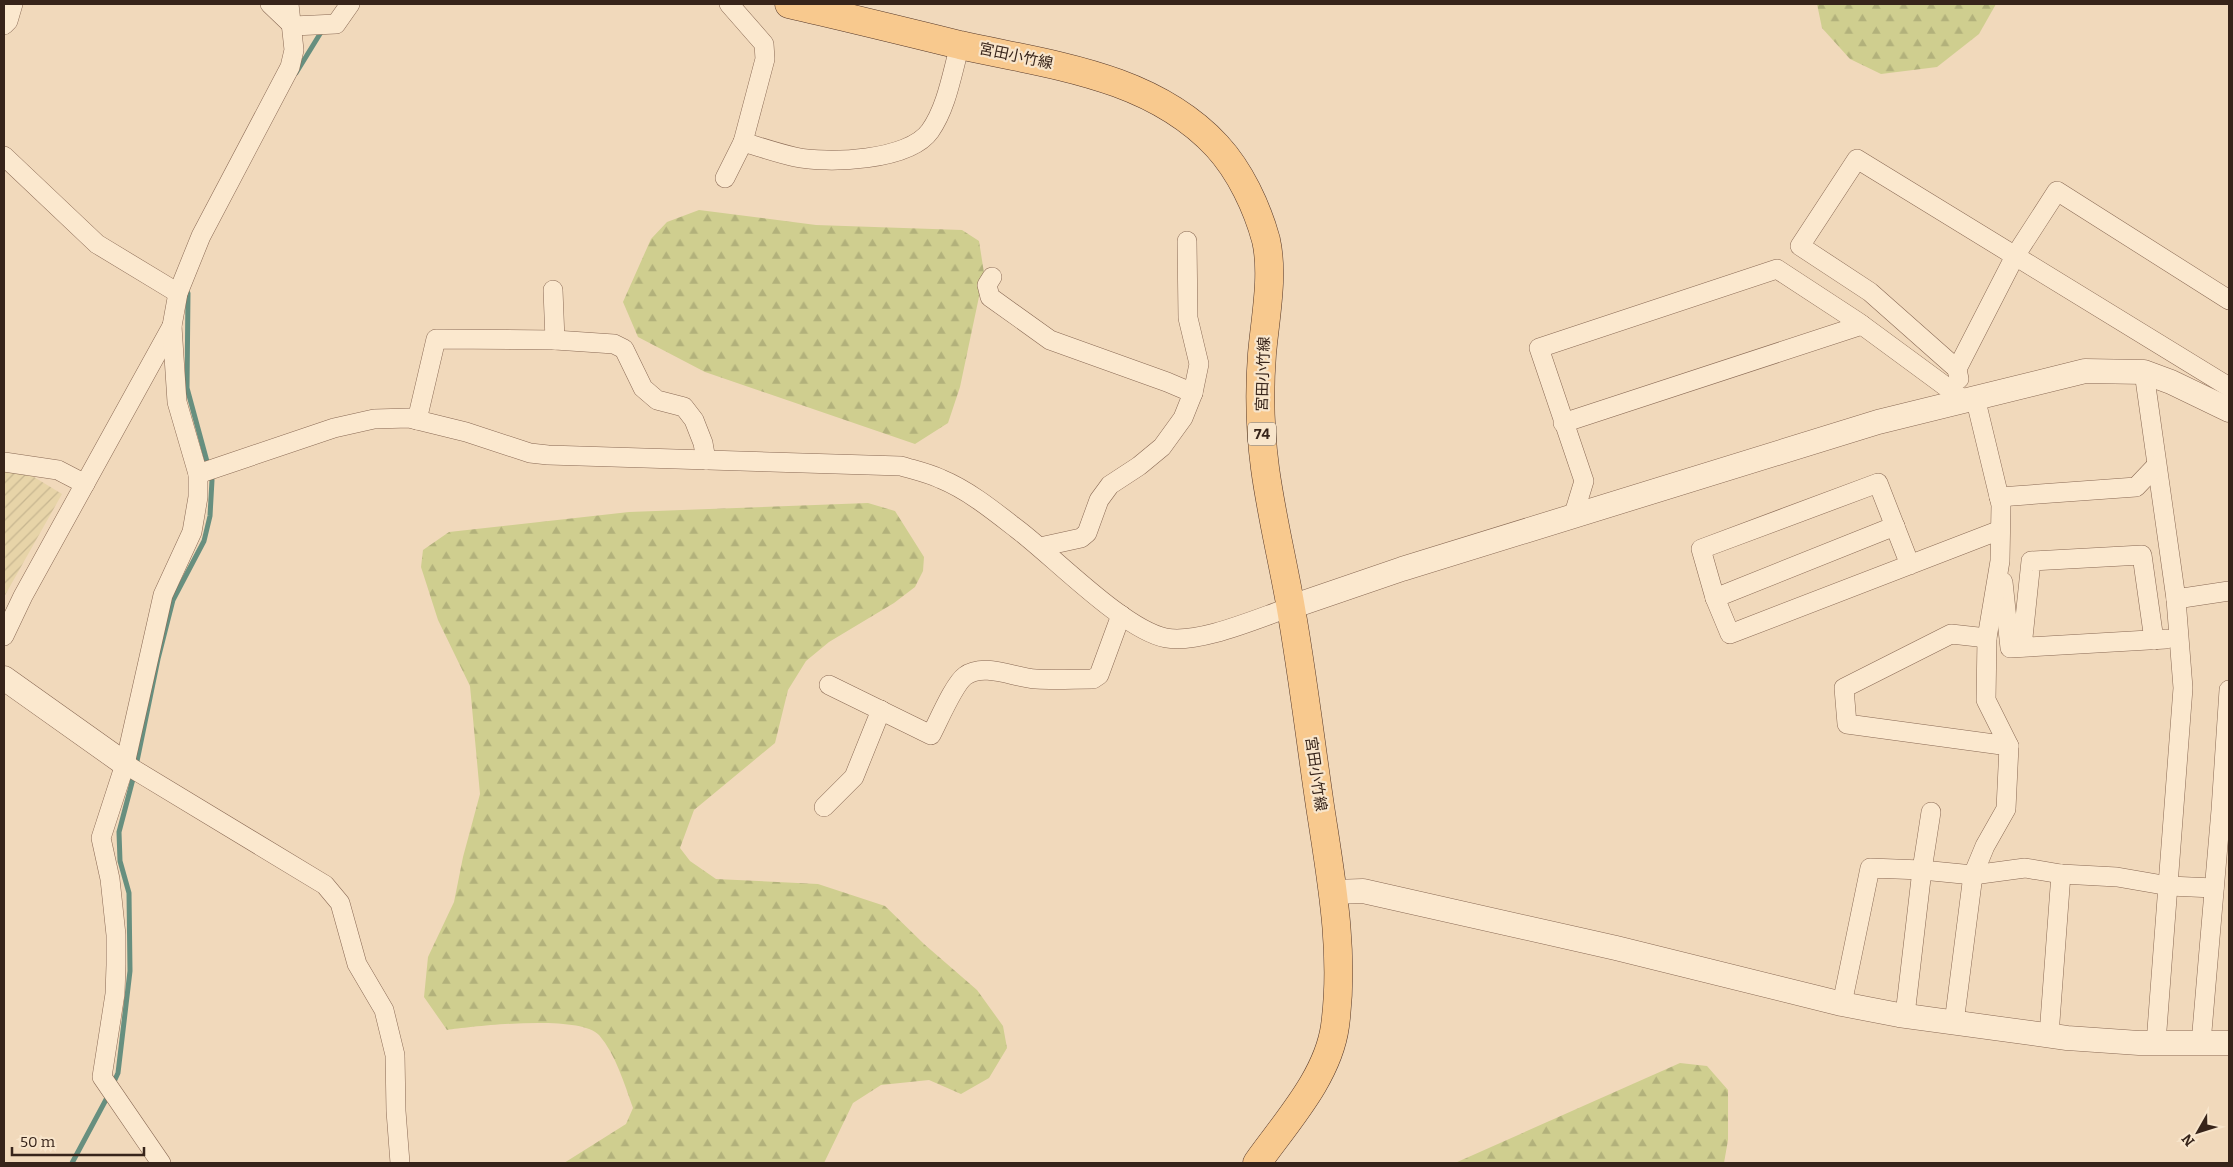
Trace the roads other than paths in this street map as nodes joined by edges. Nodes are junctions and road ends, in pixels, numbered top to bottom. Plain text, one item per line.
1 (13, 4) edge
2 (270, 4) edge
3 (288, 4) edge
4 (350, 4) edge
5 (728, 4) edge
6 (789, 4) edge
7 (4, 25) edge
8 (293, 26) junction
9 (960, 45) junction
10 (743, 142) junction
11 (4, 156) edge
12 (725, 178) dead end
13 (1187, 241) dead end
14 (2015, 256) junction
15 (992, 277) dead end
16 (553, 290) dead end
17 (178, 293) junction
18 (2229, 300) edge
19 (1862, 325) junction
20 (172, 326) junction
21 (555, 340) junction
22 (1957, 369) junction
23 (2144, 372) junction
24 (2229, 387) edge
25 (1193, 393) junction
26 (1970, 399) junction
27 (2229, 410) edge
28 (417, 420) junction
29 (1563, 423) junction
30 (706, 460) junction
31 (4, 462) edge
32 (2156, 466) junction
33 (198, 474) junction
34 (85, 484) junction
35 (1999, 497) junction
36 (1573, 517) junction
37 (1895, 526) junction
38 (2000, 530) junction
39 (1040, 547) junction
40 (2000, 560) junction
41 (1910, 565) junction
42 (2229, 592) edge
43 (1715, 598) junction
44 (2176, 599) junction
45 (1291, 607) junction
46 (1121, 615) junction
47 (4, 636) edge
48 (1987, 638) junction
49 (2178, 639) junction
50 (2154, 640) junction
51 (2022, 647) junction
52 (4, 678) edge
53 (829, 684) dead end
54 (2229, 690) edge
55 (881, 710) junction
56 (2008, 746) junction
57 (125, 764) junction
58 (824, 807) dead end
59 (2225, 810) edge
60 (1931, 812) dead end
61 (1922, 870) junction
62 (2061, 874) junction
63 (1973, 875) junction
64 (2169, 886) junction
65 (2214, 888) junction
66 (1333, 892) junction
67 (1842, 1004) junction
68 (1905, 1015) junction
69 (1954, 1023) junction
70 (2049, 1035) junction
71 (2156, 1043) junction
72 (2201, 1043) junction
73 (2229, 1044) edge
74 (161, 1163) edge
75 (400, 1163) edge
76 (1256, 1163) edge

1 - 7 street
2 - 8 street
3 - 8 street
4 - 8 street
5 - 10 street
6 - 9 main road, 宮田小竹線 / 74
8 - 17 street
9 - 10 street
9 - 45 main road, 宮田小竹線 / 74
10 - 12 street
11 - 17 street
13 - 25 street
14 - 18 street
14 - 22 street
14 - 22 street
14 - 24 street
15 - 25 street
16 - 21 street
17 - 20 street
19 - 26 street
19 - 29 street
19 - 29 street
20 - 33 street
20 - 34 street
21 - 28 street
21 - 30 street
22 - 26 street
23 - 26 street
23 - 27 street
23 - 32 street
25 - 39 street
26 - 35 street
26 - 36 street
28 - 30 street
28 - 33 street
29 - 36 street
30 - 39 street
31 - 34 street
32 - 35 street
32 - 44 street
33 - 57 street
34 - 47 street
35 - 38 street
36 - 45 street
37 - 41 street
37 - 43 street
37 - 43 street
38 - 40 street
38 - 41 street
39 - 46 street
40 - 48 street
40 - 51 street
41 - 43 street
42 - 44 street
44 - 49 street
45 - 46 street
45 - 66 main road, 宮田小竹線 / 74
46 - 55 street
48 - 56 street
48 - 56 street
49 - 50 street
49 - 64 street
50 - 51 street
50 - 51 street
52 - 57 street
53 - 55 street
54 - 59 street
55 - 58 street
56 - 63 street
57 - 74 street
57 - 75 street
59 - 65 street
60 - 61 street
61 - 63 street
61 - 67 street
61 - 68 street
62 - 63 street
62 - 64 street
62 - 70 street
63 - 69 street
64 - 65 street
64 - 71 street
65 - 72 street
66 - 67 street
66 - 76 main road, 宮田小竹線 / 74
67 - 68 street
68 - 69 street
69 - 70 street
70 - 71 street
71 - 72 street
72 - 73 street

